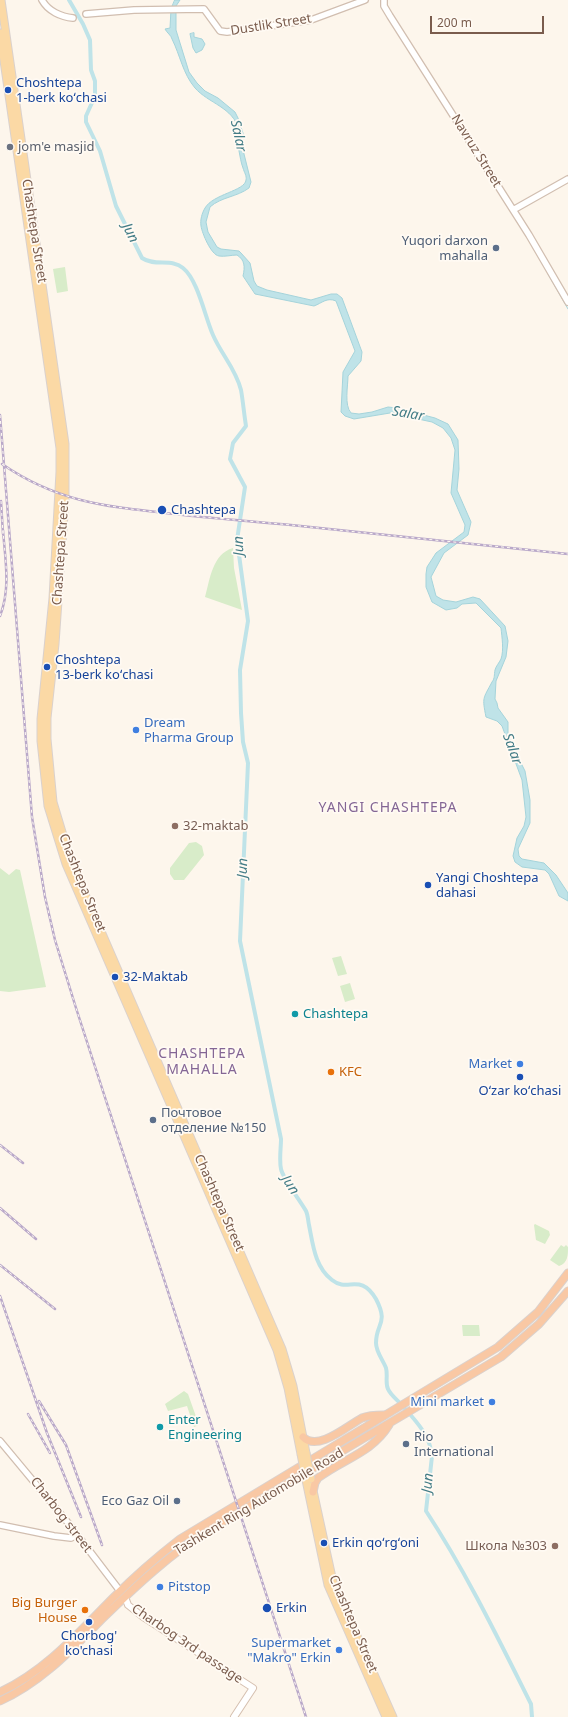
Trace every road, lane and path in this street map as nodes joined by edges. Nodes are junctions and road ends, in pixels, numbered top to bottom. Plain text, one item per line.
1 (1, 0) edge
2 (42, 0) edge
3 (365, 0) edge
4 (379, 0) edge
5 (384, 3) edge
6 (86, 14) dead end
7 (74, 18) dead end
8 (0, 33) edge
9 (568, 179) edge
10 (513, 210) junction
11 (568, 302) edge
12 (60, 837) junction
13 (568, 1273) edge
14 (253, 1286) junction
15 (568, 1291) edge
16 (386, 1414) junction
17 (390, 1422) junction
18 (303, 1437) junction
19 (0, 1441) edge
20 (320, 1442) junction
21 (303, 1452) junction
22 (308, 1480) junction
23 (313, 1492) junction
24 (0, 1525) edge
25 (77, 1535) junction
26 (122, 1594) junction
27 (0, 1692) edge
28 (0, 1701) edge
29 (234, 1717) edge
30 (386, 1717) edge
31 (392, 1717) edge

1 - 12 main road, Chashtepa Street
2 - 7 street
3 - 6 street, Dustlik Street
4 - 5 street
5 - 10 street, Navruz Street
8 - 12 main road, Chashtepa Street
9 - 10 street
10 - 11 street, Navruz Street
12 - 14 main road, Chashtepa Street
13 - 16 highway, Tashkent Ring Automobile Road
14 - 18 main road, Chashtepa Street
14 - 21 main road, Chashtepa Street
15 - 17 highway, Tashkent Ring Automobile Road
16 - 20 highway
16 - 26 highway, Tashkent Ring Automobile Road
17 - 23 highway
17 - 26 highway, Tashkent Ring Automobile Road
18 - 20 highway
18 - 21 main road, Chashtepa Street
19 - 25 street, Charbog street
20 - 21 highway
21 - 22 main road, Chashtepa Street, bridge
22 - 23 main road, Chashtepa Street
22 - 30 main road, Chashtepa Street
23 - 31 main road, Chashtepa Street
24 - 25 street
25 - 26 street, Charbog street
26 - 27 highway, Tashkent Ring Automobile Road
26 - 28 highway, Tashkent Ring Automobile Road
26 - 29 main road, Charbog 3rd passage

